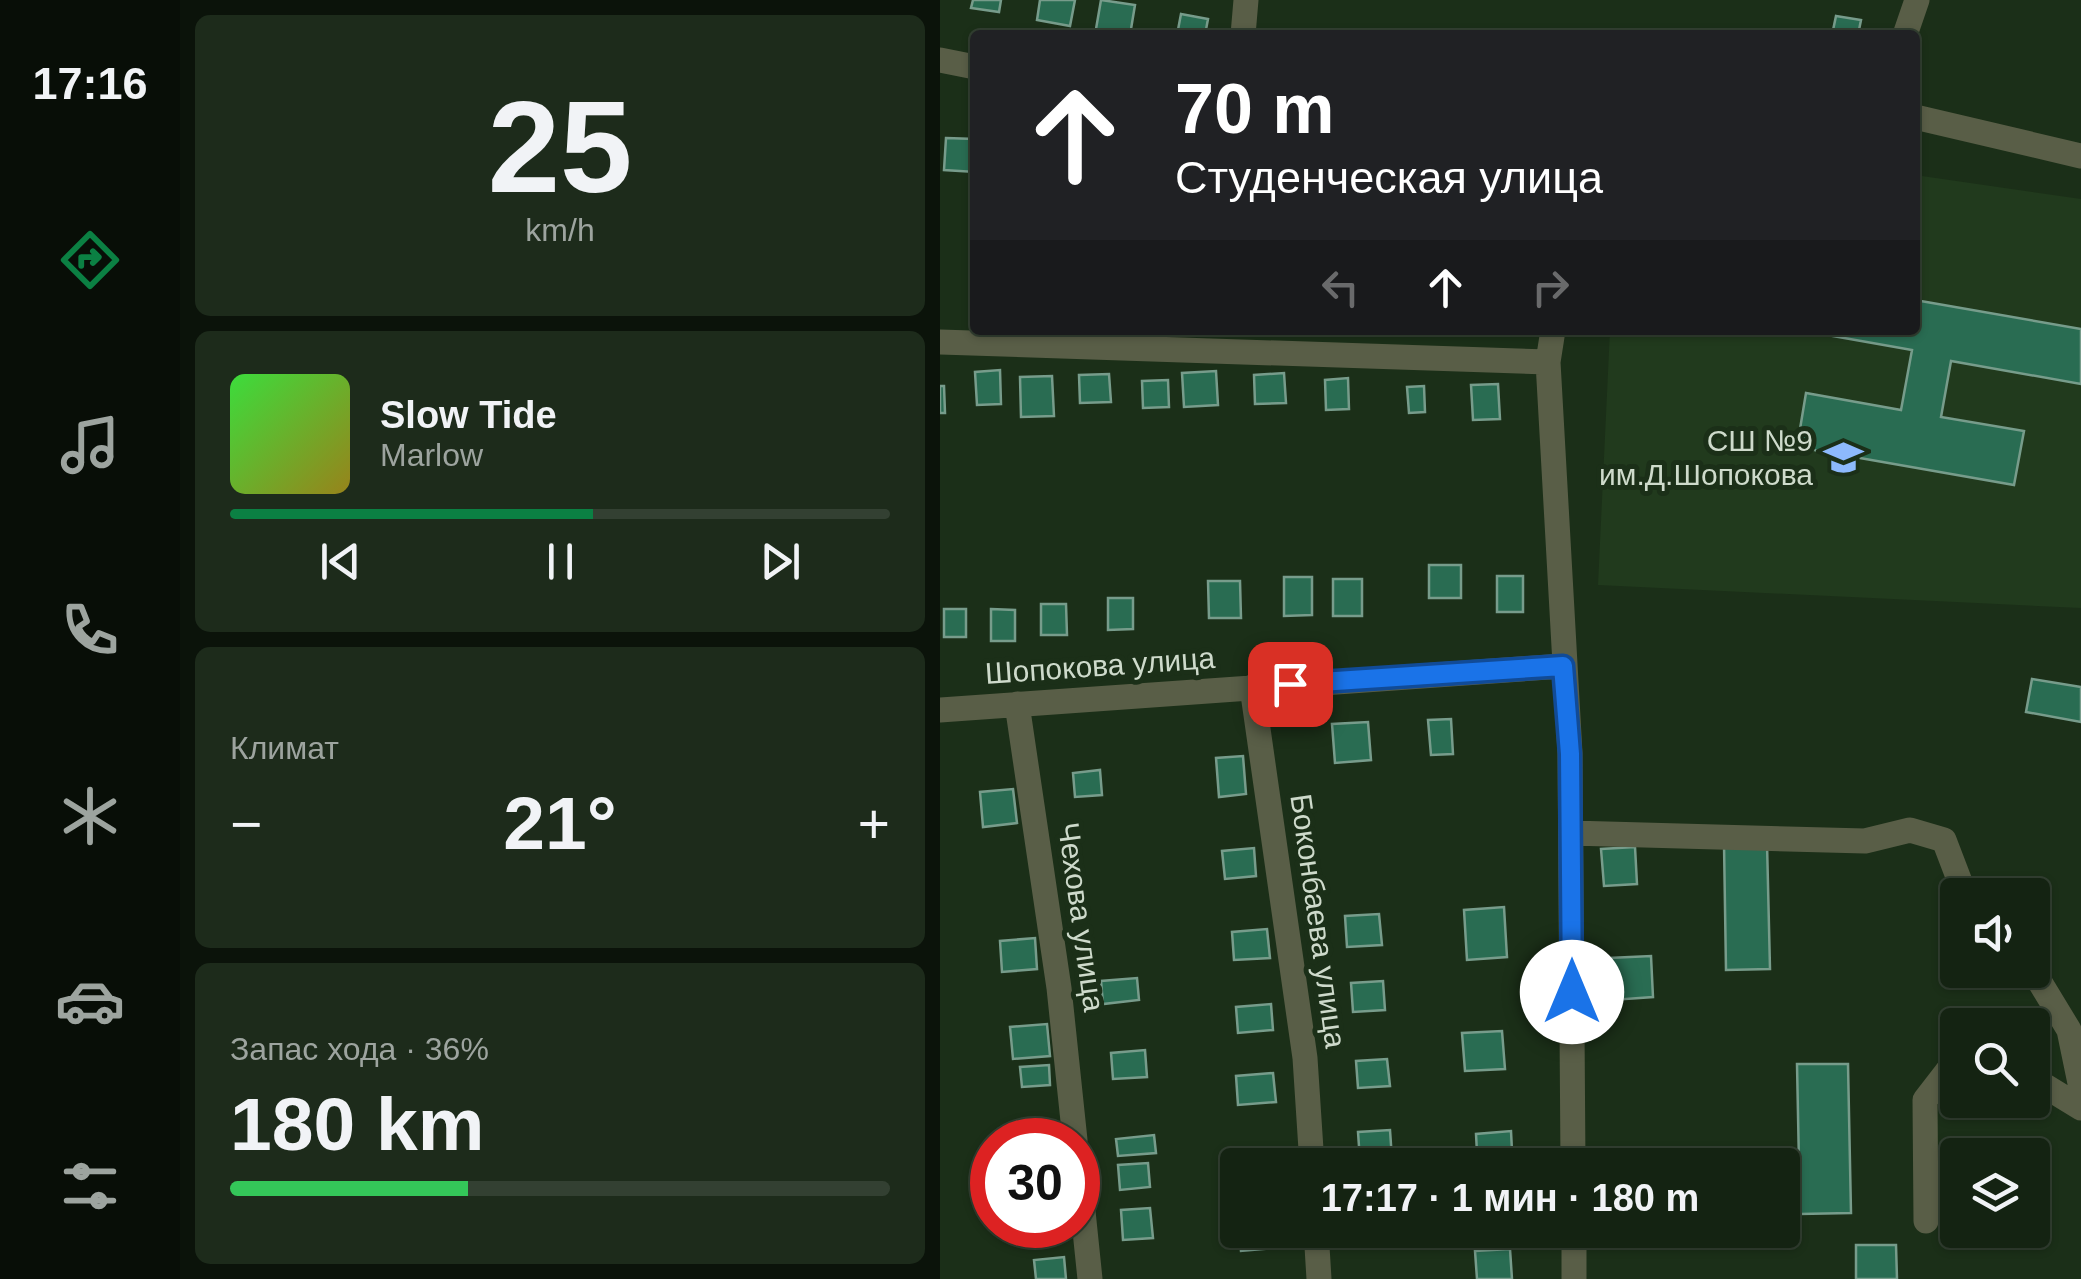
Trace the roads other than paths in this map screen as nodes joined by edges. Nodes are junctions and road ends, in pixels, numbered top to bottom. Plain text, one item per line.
1 (1246, 0) edge
2 (1917, 0) edge
3 (1243, 30) edge
4 (1907, 30) edge
5 (940, 60) edge
6 (970, 66) edge
7 (1920, 117) edge
8 (2081, 156) edge
9 (1552, 335) edge
10 (940, 342) edge
11 (1548, 362) junction
12 (1563, 666) junction
13 (1252, 687) junction
14 (1017, 704) junction
15 (940, 710) edge
16 (1570, 833) junction
17 (1959, 878) edge
18 (2044, 988) edge
19 (1940, 1081) edge
20 (2081, 1088) edge
21 (2050, 1089) edge
22 (2081, 1108) edge
23 (1073, 1118) edge
24 (1311, 1148) edge
25 (1573, 1148) edge
26 (1926, 1221) dead end
27 (1087, 1248) edge
28 (1317, 1248) edge
29 (1574, 1248) edge
30 (1090, 1279) edge
31 (1319, 1279) edge
32 (1574, 1279) edge

1 - 3 street
2 - 4 street
5 - 6 street
7 - 8 street
9 - 11 street
10 - 11 street
11 - 12 street
12 - 13 street, Шопокова улица
12 - 16 street
13 - 14 street, Шопокова улица
13 - 24 street, Боконбаева улица
14 - 15 street, Шопокова улица
14 - 23 street, Чехова улица
16 - 17 street
16 - 25 street
18 - 20 street
19 - 26 street
21 - 22 street
27 - 30 street
28 - 31 street
29 - 32 street

